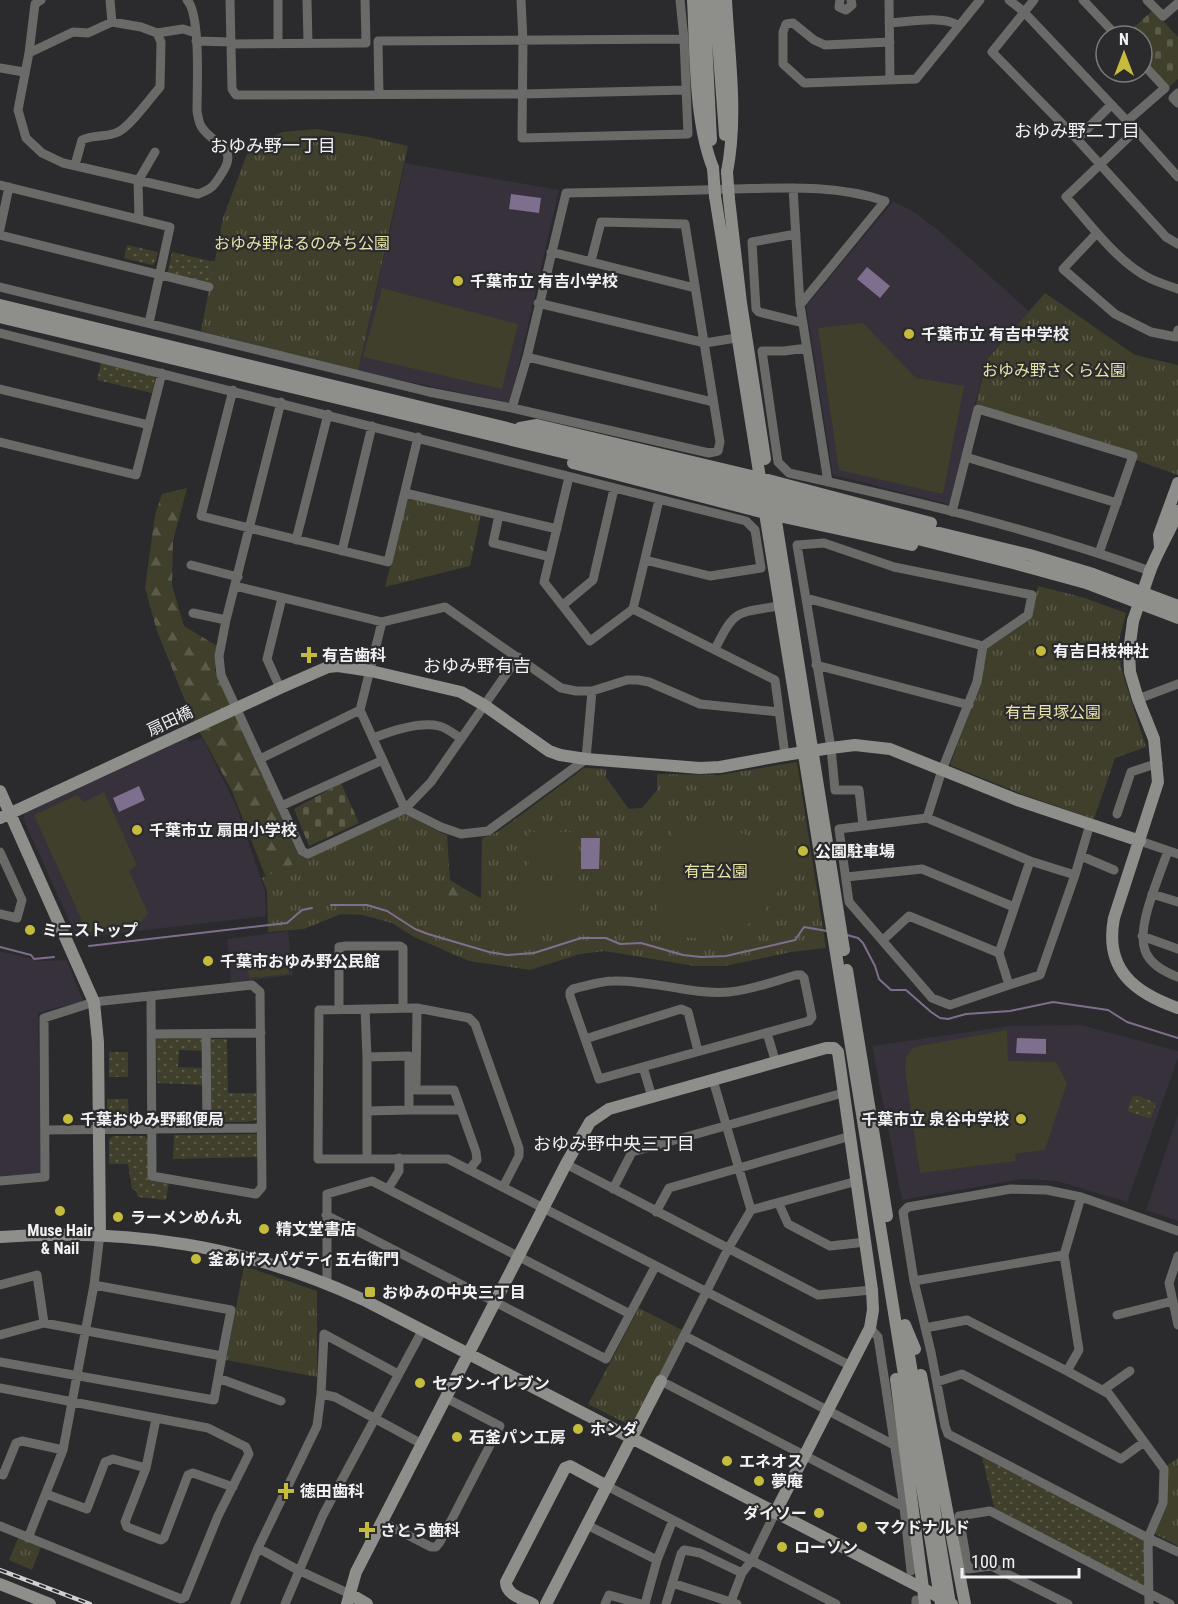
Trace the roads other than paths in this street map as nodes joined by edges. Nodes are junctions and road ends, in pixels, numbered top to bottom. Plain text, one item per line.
1 (110, 0) edge
2 (187, 0) edge
3 (230, 0) edge
4 (278, 0) edge
5 (307, 0) edge
6 (365, 0) edge
7 (521, 0) edge
8 (680, 0) edge
9 (693, 0) edge
10 (704, 0) edge
11 (715, 0) edge
12 (726, 0) edge
13 (840, 0) edge
14 (850, 0) edge
15 (889, 0) edge
16 (980, 0) edge
17 (1010, 0) edge
18 (1034, 0) edge
19 (1083, 0) edge
20 (1147, 0) edge
21 (36, 1) edge
22 (1178, 3) edge
23 (1023, 11) junction
24 (112, 22) junction
25 (889, 23) junction
26 (1106, 24) edge
27 (958, 25) junction
28 (157, 33) junction
29 (196, 37) junction
30 (684, 39) junction
31 (523, 41) junction
32 (890, 42) junction
33 (231, 43) junction
34 (308, 43) junction
35 (278, 44) junction
36 (29, 53) junction
37 (0, 68) edge
38 (24, 72) junction
39 (1154, 76) edge
40 (890, 80) junction
41 (686, 90) junction
42 (1178, 93) edge
43 (378, 94) junction
44 (523, 94) junction
45 (1178, 103) edge
46 (1111, 105) junction
47 (1077, 139) junction
48 (155, 152) dead end
49 (75, 165) junction
50 (1100, 165) junction
51 (713, 168) junction
52 (727, 172) junction
53 (1178, 177) edge
54 (138, 181) junction
55 (4, 186) edge
56 (793, 188) junction
57 (139, 219) junction
58 (0, 229) edge
59 (1097, 233) junction
60 (796, 234) junction
61 (0, 235) edge
62 (1178, 243) edge
63 (551, 252) junction
64 (591, 261) junction
65 (159, 276) junction
66 (0, 287) edge
67 (209, 287) dead end
68 (694, 288) junction
69 (1178, 290) edge
70 (538, 303) junction
71 (0, 305) edge
72 (800, 305) junction
73 (0, 317) edge
74 (149, 323) junction
75 (803, 323) junction
76 (1178, 330) edge
77 (0, 333) edge
78 (736, 338) junction
79 (705, 343) junction
80 (807, 348) junction
81 (527, 357) junction
82 (162, 373) junction
83 (0, 389) edge
84 (233, 390) junction
85 (281, 402) junction
86 (713, 402) junction
87 (512, 408) junction
88 (328, 414) junction
89 (149, 425) junction
90 (372, 426) junction
91 (515, 435) junction
92 (418, 437) junction
93 (0, 442) edge
94 (966, 458) junction
95 (569, 477) junction
96 (764, 480) junction
97 (828, 482) junction
98 (1178, 483) edge
99 (615, 489) junction
100 (405, 493) junction
101 (659, 500) junction
102 (1117, 503) junction
103 (1178, 511) edge
104 (952, 512) junction
105 (770, 514) junction
106 (499, 515) junction
107 (249, 529) junction
108 (557, 529) junction
109 (296, 540) junction
110 (1160, 547) junction
111 (342, 551) junction
112 (1099, 553) junction
113 (1030, 555) junction
114 (550, 557) junction
115 (645, 560) junction
116 (1013, 563) junction
117 (191, 564) dead end
118 (1150, 571) junction
119 (236, 581) junction
120 (282, 597) junction
121 (806, 598) junction
122 (563, 605) junction
123 (779, 606) junction
124 (1178, 606) edge
125 (633, 609) junction
126 (193, 613) dead end
127 (1178, 618) edge
128 (226, 620) junction
129 (382, 622) junction
130 (983, 646) junction
131 (715, 649) junction
132 (518, 657) junction
133 (816, 665) junction
134 (370, 670) junction
135 (1178, 684) edge
136 (280, 688) junction
137 (592, 691) junction
138 (1138, 699) junction
139 (484, 705) junction
140 (969, 705) junction
141 (237, 709) junction
142 (360, 710) junction
143 (779, 712) junction
144 (373, 738) junction
145 (460, 738) junction
146 (831, 748) junction
147 (785, 755) junction
148 (260, 759) junction
149 (586, 759) junction
150 (384, 760) junction
151 (1158, 764) junction
152 (942, 770) junction
153 (0, 791) edge
154 (281, 806) junction
155 (405, 808) junction
156 (1117, 814) dead end
157 (5, 816) edge
158 (927, 818) junction
159 (1090, 824) junction
160 (863, 825) junction
161 (1140, 841) junction
162 (1168, 851) junction
163 (0, 852) edge
164 (1178, 854) edge
165 (1081, 856) junction
166 (1030, 861) junction
167 (1114, 870) dead end
168 (1075, 874) junction
169 (846, 877) junction
170 (1152, 894) junction
171 (1178, 902) edge
172 (1014, 907) junction
173 (0, 914) edge
174 (836, 924) junction
175 (1142, 936) junction
176 (883, 940) junction
177 (838, 943) junction
178 (1178, 949) edge
179 (999, 952) junction
180 (1178, 977) edge
181 (1009, 985) junction
182 (151, 996) junction
183 (94, 1002) junction
184 (403, 1007) junction
185 (417, 1008) junction
186 (1178, 1008) edge
187 (339, 1009) junction
188 (366, 1009) junction
189 (261, 1033) junction
190 (767, 1033) junction
191 (152, 1034) junction
192 (206, 1034) junction
193 (585, 1039) junction
194 (698, 1051) junction
195 (367, 1057) junction
196 (776, 1063) junction
197 (643, 1067) junction
198 (713, 1080) junction
199 (843, 1093) junction
200 (652, 1097) junction
201 (409, 1110) junction
202 (460, 1110) junction
203 (367, 1111) junction
204 (725, 1126) junction
205 (207, 1128) junction
206 (261, 1128) junction
207 (153, 1129) junction
208 (46, 1130) junction
209 (99, 1130) junction
210 (851, 1136) junction
211 (367, 1158) junction
212 (399, 1158) junction
213 (566, 1164) junction
214 (737, 1168) junction
215 (470, 1170) junction
216 (0, 1181) edge
217 (857, 1181) junction
218 (503, 1187) junction
219 (388, 1189) junction
220 (613, 1189) junction
221 (1081, 1197) junction
222 (779, 1204) junction
223 (543, 1209) junction
224 (751, 1210) junction
225 (656, 1212) junction
226 (326, 1215) junction
227 (1178, 1231) edge
228 (100, 1234) junction
229 (0, 1237) edge
230 (866, 1242) junction
231 (728, 1249) junction
232 (1064, 1255) junction
233 (1178, 1256) edge
234 (519, 1257) junction
235 (655, 1267) junction
236 (914, 1281) junction
237 (327, 1283) junction
238 (0, 1285) edge
239 (94, 1285) junction
240 (872, 1290) junction
241 (706, 1293) junction
242 (891, 1293) junction
243 (1173, 1301) junction
244 (495, 1302) junction
245 (630, 1314) junction
246 (1117, 1315) dead end
247 (44, 1323) junction
248 (1178, 1325) edge
249 (904, 1326) junction
250 (870, 1328) junction
251 (925, 1328) junction
252 (86, 1331) junction
253 (422, 1331) junction
254 (0, 1335) edge
255 (685, 1336) junction
256 (469, 1354) junction
257 (222, 1356) junction
258 (0, 1362) edge
259 (851, 1366) junction
260 (1067, 1371) junction
261 (1130, 1371) dead end
262 (398, 1374) junction
263 (77, 1377) junction
264 (218, 1378) junction
265 (662, 1381) junction
266 (937, 1382) junction
267 (0, 1388) edge
268 (1102, 1390) junction
269 (321, 1394) junction
270 (446, 1398) junction
271 (281, 1401) dead end
272 (73, 1403) junction
273 (827, 1411) junction
274 (376, 1418) junction
275 (156, 1419) junction
276 (631, 1438) junction
277 (1144, 1442) junction
278 (422, 1444) junction
279 (894, 1445) junction
280 (63, 1450) junction
281 (805, 1455) junction
282 (146, 1468) junction
283 (0, 1474) edge
284 (607, 1486) junction
285 (233, 1487) junction
286 (46, 1494) junction
287 (904, 1507) junction
288 (775, 1513) junction
289 (673, 1520) junction
290 (382, 1522) junction
291 (587, 1525) junction
292 (0, 1526) edge
293 (28, 1538) junction
294 (1148, 1538) junction
295 (258, 1548) junction
296 (1178, 1552) edge
297 (657, 1560) junction
298 (752, 1560) junction
299 (298, 1570) junction
300 (911, 1571) dead end
301 (742, 1573) junction
302 (672, 1583) junction
303 (0, 1584) edge
304 (922, 1588) junction
305 (348, 1599) edge
306 (1149, 1599) edge
307 (732, 1603) edge
308 (919, 1603) edge
309 (50, 1604) edge
310 (235, 1604) edge
311 (285, 1604) edge
312 (367, 1604) edge
313 (533, 1604) edge
314 (546, 1604) edge
315 (605, 1604) edge
316 (643, 1604) edge
317 (666, 1604) edge
318 (836, 1604) edge
319 (941, 1604) edge
320 (951, 1604) edge
321 (965, 1604) edge
322 (1068, 1604) edge
323 (1170, 1604) edge

1 - 24 street
2 - 29 street
3 - 33 street
4 - 35 street
5 - 34 street
6 - 34 street
7 - 31 street
8 - 30 street
9 - 51 street
10 - 51 street
11 - 52 street
12 - 52 street
13 - 14 street
15 - 25 street
16 - 27 street
17 - 23 street
18 - 23 street
19 - 26 street
20 - 22 street
21 - 36 street
23 - 46 street
23 - 47 street
24 - 28 street
24 - 36 street
25 - 27 street
25 - 32 street
27 - 40 street
28 - 29 street
28 - 49 street
29 - 33 street
29 - 54 street
30 - 31 street
30 - 41 street
31 - 43 street
31 - 44 street
32 - 40 street
32 - 40 street
33 - 35 street
33 - 43 street
34 - 35 street
36 - 38 street
37 - 38 street
38 - 49 street
39 - 46 street
41 - 44 street
41 - 44 street
42 - 45 street
43 - 44 street
46 - 47 street
47 - 50 street
48 - 54 street
49 - 54 street
50 - 53 street
50 - 59 street
50 - 62 street
51 - 78 street, bridge
52 - 96 street, bridge
54 - 57 street
55 - 57 street
55 - 58 street
56 - 60 street
56 - 63 street
56 - 72 street
57 - 65 street
59 - 69 street
59 - 76 street
60 - 72 street
60 - 75 street
61 - 65 street
63 - 64 street
63 - 70 street
64 - 68 street
64 - 68 street
65 - 67 street
65 - 74 street
66 - 74 street
68 - 79 street
70 - 79 street
70 - 81 street
71 - 91 street
72 - 75 street
73 - 91 street
74 - 87 street
75 - 80 street
77 - 82 street
78 - 79 street
78 - 96 street
79 - 86 street
80 - 97 street
80 - 97 street
81 - 86 street
81 - 87 street
82 - 84 street
82 - 89 street
83 - 89 street
84 - 85 street
84 - 107 street
85 - 88 street
85 - 107 street
86 - 87 street
88 - 90 street
88 - 109 street
89 - 93 street
90 - 92 street
90 - 111 street
91 - 96 street
91 - 105 street
91 - 113 street
91 - 116 street
92 - 95 street
92 - 100 street
94 - 102 street
94 - 102 street
94 - 104 street
95 - 99 street
95 - 108 street
96 - 105 street, bridge
96 - 113 street
97 - 104 street
98 - 110 street
99 - 101 street
99 - 122 street
100 - 106 street
100 - 111 street
101 - 115 street
101 - 115 street
102 - 112 street
103 - 110 street
104 - 112 street
105 - 116 street
105 - 123 street
105 - 174 street
106 - 108 street
106 - 114 street
107 - 109 street
107 - 119 street
108 - 114 street
109 - 111 street
110 - 118 street
112 - 118 street
113 - 124 street
114 - 122 street
115 - 125 street
116 - 127 street
117 - 119 street
118 - 138 street, bridge
119 - 120 street
119 - 128 street
120 - 129 street
120 - 136 street
121 - 130 street
121 - 130 street
121 - 133 street
122 - 125 street
123 - 131 street
123 - 174 street
125 - 131 street
126 - 128 street
128 - 141 street
129 - 132 street
129 - 134 street
130 - 140 street
131 - 143 street
132 - 137 street
132 - 139 street
133 - 140 street
133 - 146 street
134 - 136 street, 扇田橋
134 - 139 street, 扇田橋
134 - 142 street
135 - 138 street
136 - 141 street, 扇田橋
137 - 143 street
137 - 149 street
138 - 151 street
139 - 145 street
139 - 149 street, 扇田橋
140 - 152 street
141 - 148 street
141 - 157 street, 扇田橋
142 - 144 street
142 - 148 street
143 - 147 street
144 - 145 street
144 - 150 street
145 - 155 street
146 - 147 street, 扇田橋, bridge
146 - 152 street, 扇田橋
146 - 160 street
147 - 149 street, 扇田橋
148 - 154 street
149 - 155 street
150 - 154 street
150 - 155 street
151 - 156 street
151 - 161 street
152 - 158 street
152 - 159 street, 扇田橋
153 - 157 street
154 - 155 street
157 - 183 street
158 - 160 street
158 - 166 street
159 - 161 street, 扇田橋
159 - 165 street
160 - 169 street
161 - 162 street
161 - 186 street
162 - 164 street
162 - 170 street
163 - 173 street
165 - 167 street
165 - 168 street
166 - 168 street
166 - 172 street
168 - 181 street
169 - 172 street
169 - 176 street
170 - 171 street
170 - 175 street
172 - 179 street
174 - 177 street
175 - 178 street
175 - 180 street
176 - 179 street
176 - 181 street
177 - 242 street
177 - 249 street
179 - 181 street
182 - 183 street
182 - 189 street
182 - 191 street
183 - 208 street
183 - 209 street
184 - 185 street
184 - 187 street
184 - 188 street
185 - 202 street
185 - 218 street
187 - 188 street
187 - 211 street
188 - 195 street
189 - 192 street
189 - 206 street
190 - 193 street
190 - 194 street
190 - 196 street
191 - 192 street
191 - 207 street
192 - 205 street
193 - 194 street
193 - 197 street
194 - 197 street
195 - 201 street
195 - 203 street
196 - 198 street
196 - 199 street
197 - 200 street
198 - 200 street
198 - 204 street
199 - 204 street
199 - 210 street
200 - 213 street
201 - 202 street
201 - 203 street
202 - 215 street
203 - 211 street
204 - 214 street
204 - 220 street
205 - 206 street
205 - 207 street
206 - 207 street
207 - 209 street
208 - 209 street
208 - 216 street
209 - 228 street
210 - 214 street
210 - 217 street
211 - 212 street
212 - 215 street
212 - 219 street
213 - 220 street
213 - 223 street
214 - 224 street
214 - 225 street
215 - 218 street
217 - 222 street
217 - 230 street
218 - 223 street
219 - 226 street
219 - 234 street
220 - 225 street
221 - 227 street
221 - 232 street
221 - 236 street
222 - 224 street
222 - 230 street
223 - 234 street
223 - 235 street
224 - 231 street
225 - 231 street
226 - 237 street
226 - 244 street
228 - 229 street
228 - 237 street
228 - 239 street
230 - 240 street
231 - 240 street
231 - 241 street
232 - 236 street
232 - 260 street
233 - 243 street
234 - 244 street
234 - 245 street
235 - 241 street
235 - 245 street
236 - 251 street
237 - 253 street
238 - 247 street
239 - 252 street
239 - 257 street
240 - 250 street
241 - 255 street
241 - 259 street
242 - 304 street
242 - 319 street
243 - 246 street
243 - 248 street
244 - 245 street
244 - 256 street
247 - 252 street
247 - 254 street
249 - 320 street
249 - 321 street
250 - 259 street
250 - 279 street
251 - 260 street
251 - 266 street
252 - 257 street
252 - 263 street
253 - 256 street
253 - 262 street
255 - 265 street
255 - 273 street
256 - 270 street
256 - 276 street
257 - 264 street
258 - 263 street
259 - 273 street
260 - 268 street
261 - 268 street
262 - 269 street
262 - 274 street
263 - 264 street
263 - 272 street
264 - 271 street
265 - 276 street
265 - 281 street
266 - 277 street
266 - 294 street
267 - 272 street
268 - 277 street
269 - 274 street
269 - 295 street
270 - 278 street
270 - 290 street
272 - 275 street
272 - 280 street
273 - 279 street
273 - 281 street
274 - 278 street
274 - 299 street
275 - 282 street
275 - 285 street
276 - 284 street
276 - 288 street
277 - 294 street
278 - 290 street
279 - 287 street
280 - 283 street
280 - 286 street
281 - 287 street
281 - 288 street
282 - 285 street
282 - 286 street
284 - 289 street
284 - 291 street
284 - 313 street
285 - 293 street
286 - 293 street
287 - 300 street
288 - 298 street
288 - 304 street
289 - 297 street
289 - 298 street
290 - 305 street
291 - 297 street
291 - 314 street
292 - 293 street
294 - 296 street
294 - 306 street
295 - 299 street
295 - 310 street
297 - 316 street
298 - 301 street
298 - 318 street
299 - 305 street
299 - 311 street
301 - 302 street
301 - 307 street
302 - 307 street
302 - 317 street
303 - 309 street
304 - 308 street
304 - 320 street, bridge
305 - 312 street
306 - 322 street
306 - 323 street
315 - 316 street

